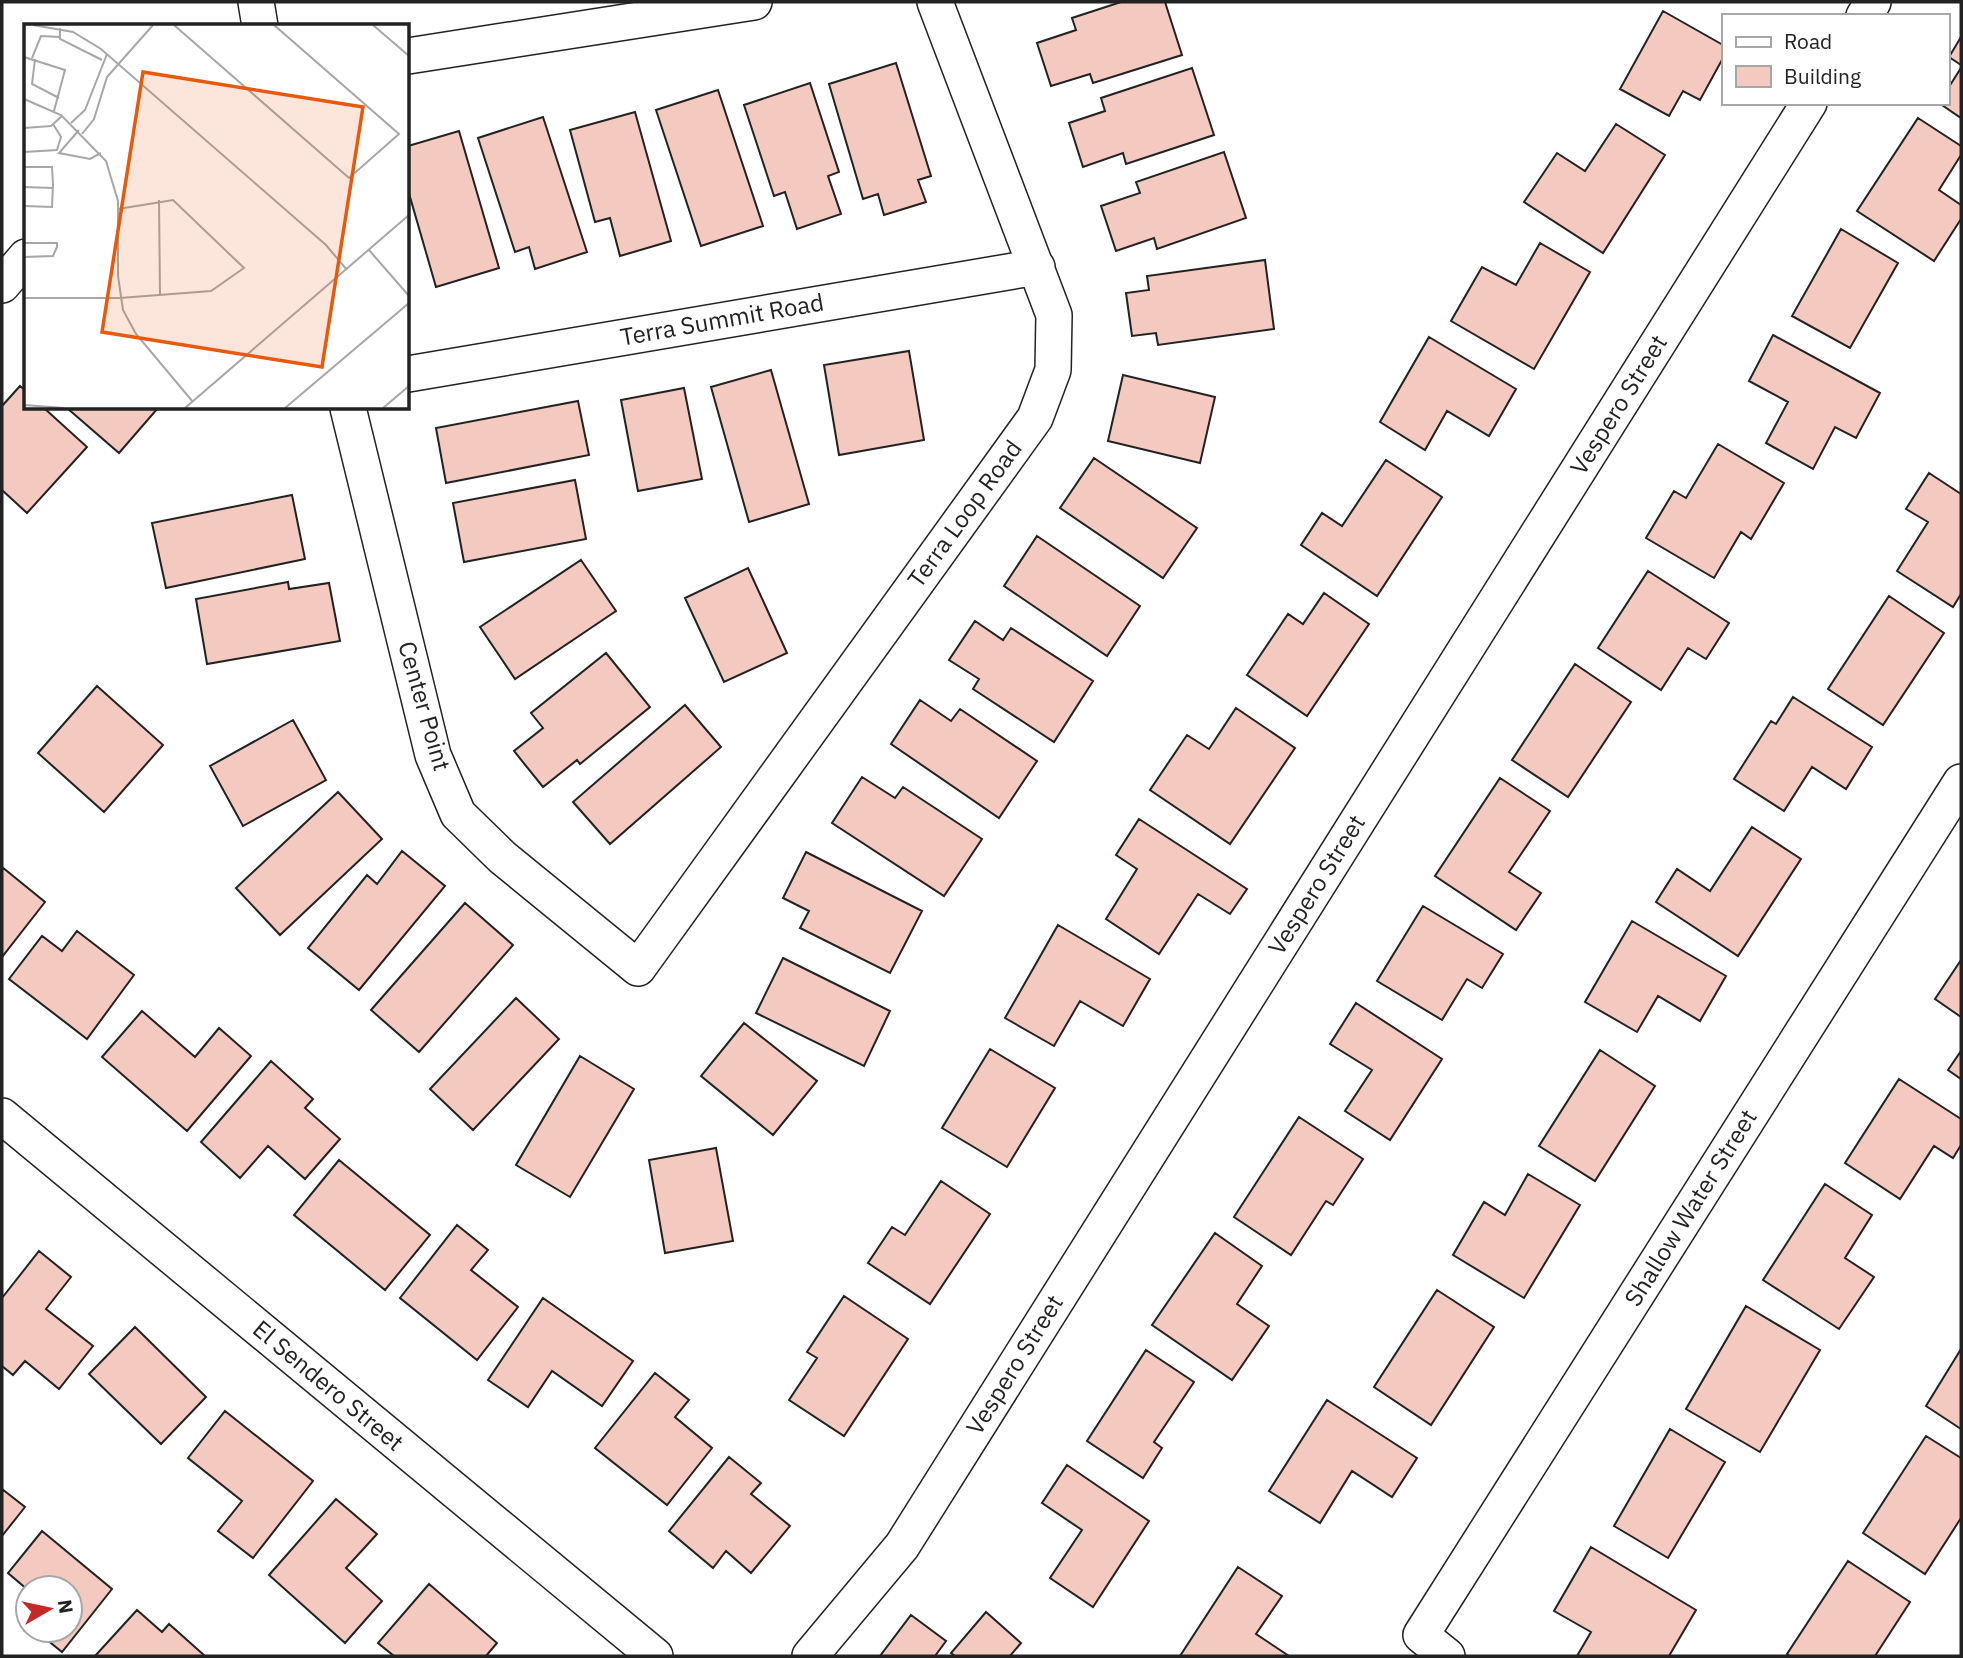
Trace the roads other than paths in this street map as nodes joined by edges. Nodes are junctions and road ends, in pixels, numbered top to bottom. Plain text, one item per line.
1 (256, 2) edge
2 (754, 2) edge
3 (935, 2) edge
4 (260, 24) edge
5 (410, 56) edge
6 (1808, 105) edge
7 (24, 259) edge
8 (1037, 267) junction
9 (2, 285) edge
10 (410, 374) edge
11 (348, 410) edge
12 (1961, 782) edge
13 (638, 968) joint
14 (2, 1116) edge
15 (1434, 1646) edge
16 (655, 1656) edge
17 (810, 1656) edge

1 - 4 street
2 - 5 street
3 - 8 street, Terra Loop Road
6 - 17 street, Vespero Street
7 - 9 street
8 - 10 street, Terra Summit Road
8 - 13 street, Terra Loop Road
11 - 13 street, Center Point
12 - 15 street, Shallow Water Street
14 - 16 street, El Sendero Street

